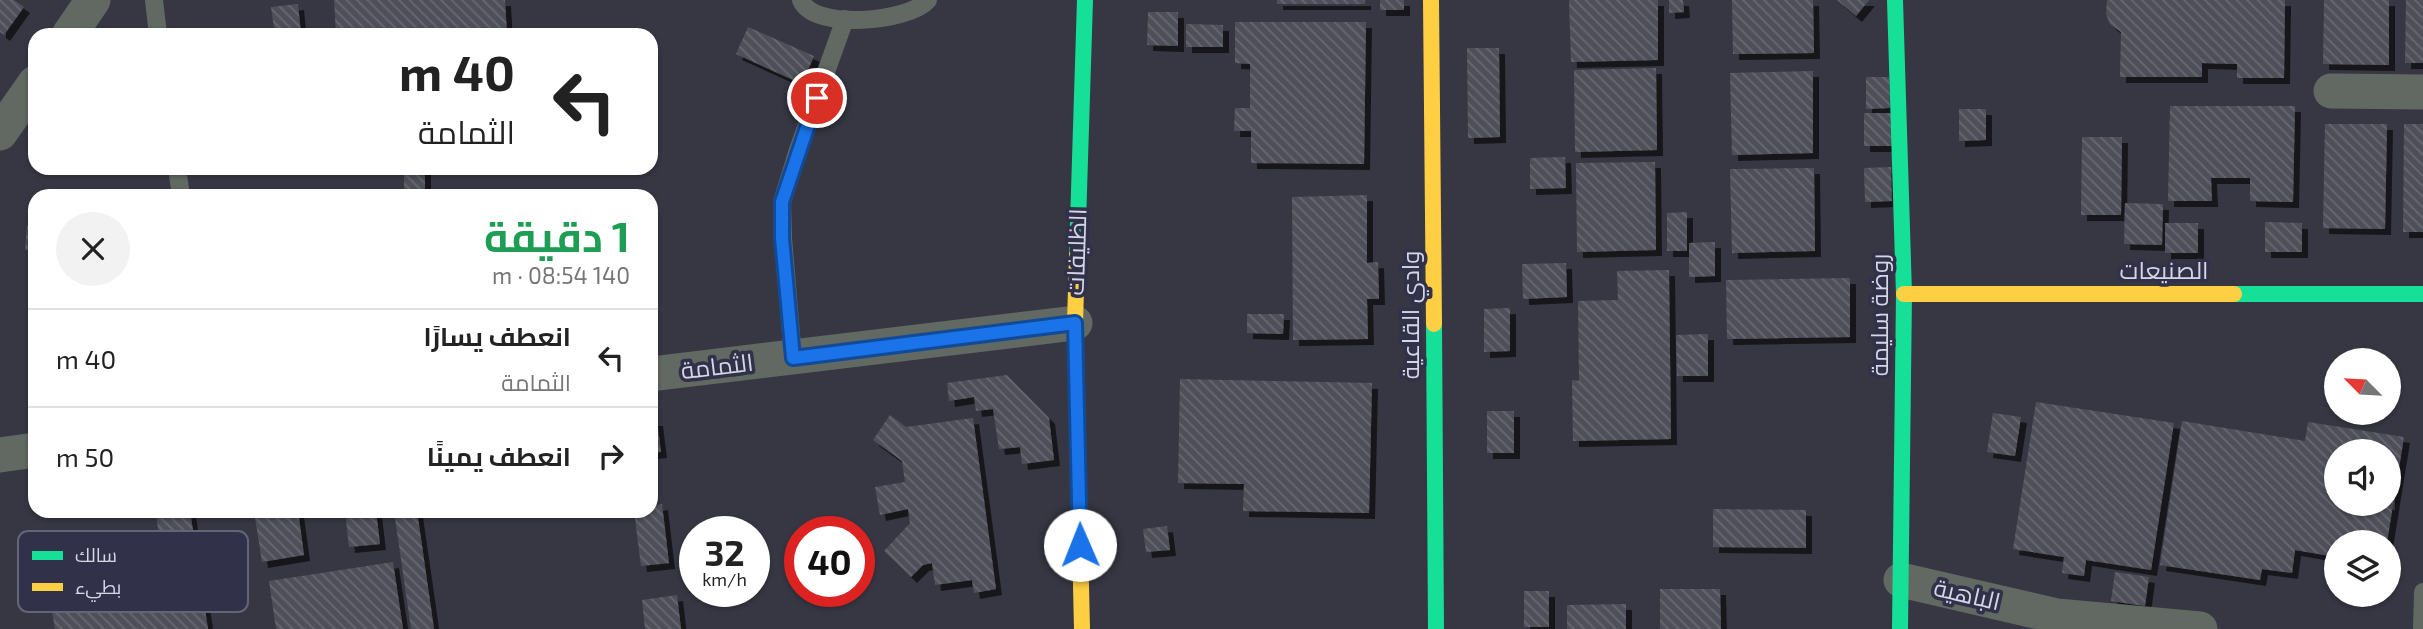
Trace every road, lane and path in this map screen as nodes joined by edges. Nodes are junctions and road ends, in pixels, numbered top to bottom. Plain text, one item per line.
1 (93, 0) edge
2 (154, 0) edge
3 (801, 0) edge
4 (928, 0) edge
5 (1085, 0) edge
6 (1431, 0) edge
7 (1895, 0) edge
8 (845, 19) junction
9 (74, 28) edge
10 (158, 28) edge
11 (2331, 91) dead end
12 (2423, 92) edge
13 (28, 93) edge
14 (0, 133) edge
15 (1904, 294) junction
16 (2423, 294) edge
17 (1075, 323) junction
18 (793, 358) junction
19 (658, 373) edge
20 (28, 451) edge
21 (0, 455) edge
22 (1900, 580) junction
23 (2423, 592) edge
24 (1082, 629) edge
25 (1436, 629) edge
26 (1900, 629) edge
27 (2200, 629) edge
28 (2422, 629) edge

1 - 9 street
2 - 10 lane
3 - 8 lane
4 - 8 lane
5 - 17 street, الظليفات
6 - 25 street, وادي القاعية
7 - 15 street, روضة سليمة
8 - 18 lane
11 - 12 street
13 - 14 street
15 - 16 street, الصنيعات
15 - 22 street, روضة سليمة
17 - 18 street, الثمامة
17 - 24 street, الظليفات
18 - 19 street, الثمامة
20 - 21 street
22 - 26 street, روضة سليمة
22 - 27 street, الباهية
23 - 28 lane

